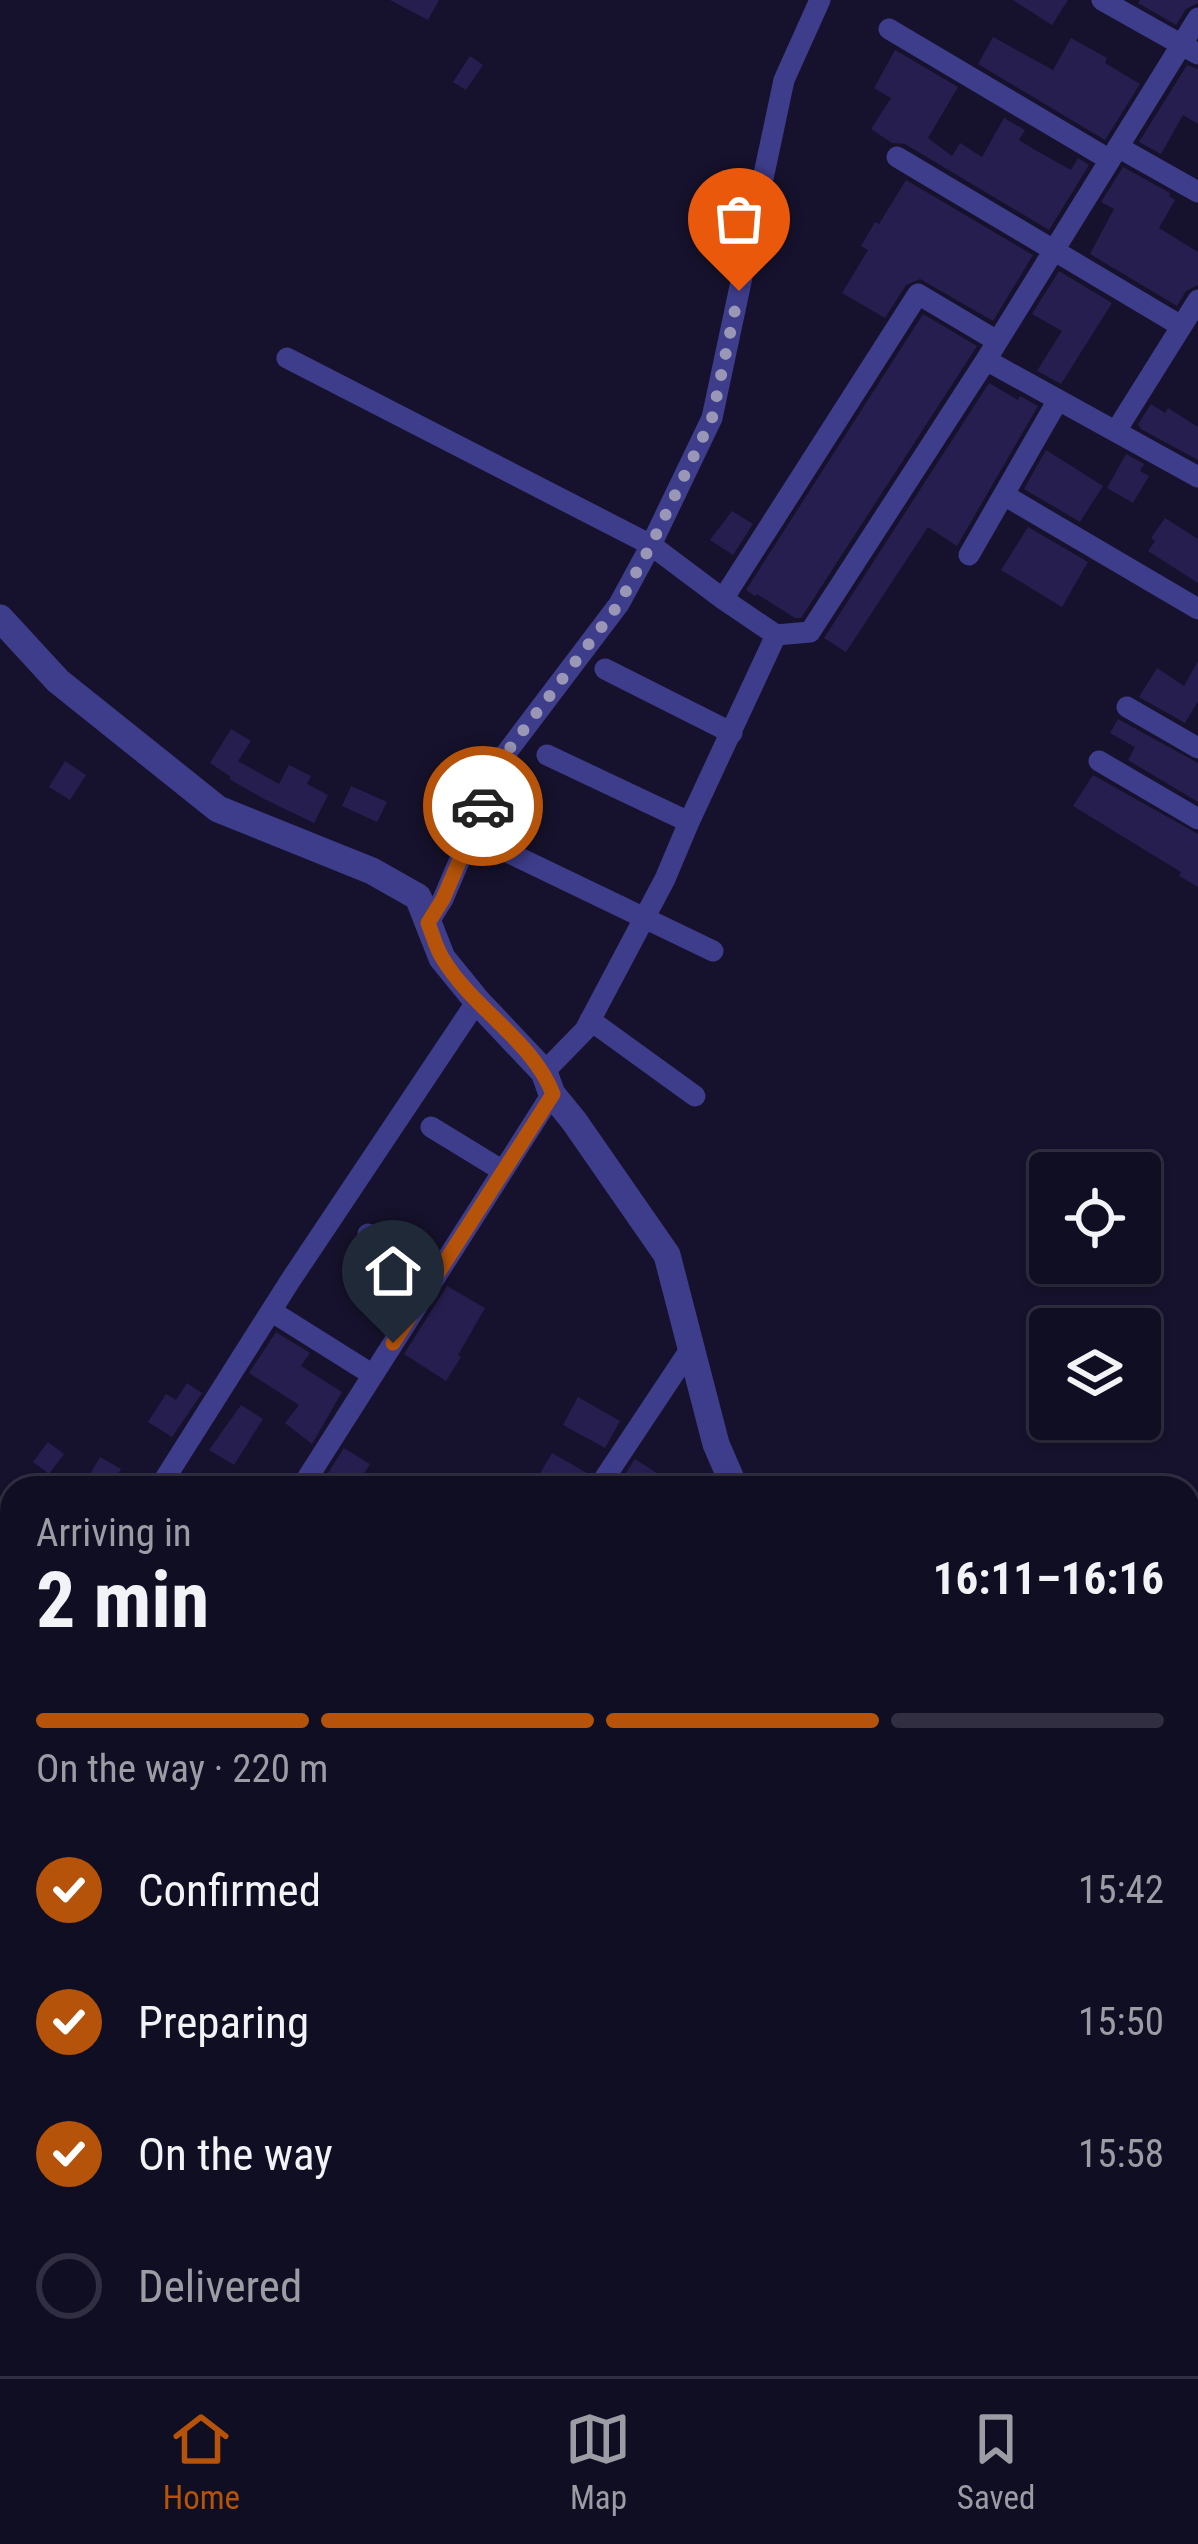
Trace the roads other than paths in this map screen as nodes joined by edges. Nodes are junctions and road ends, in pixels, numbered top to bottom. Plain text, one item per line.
1 (820, 0) edge
2 (1102, 0) edge
3 (1198, 18) edge
4 (889, 29) dead end
5 (1190, 49) edge
6 (1114, 153) junction
7 (897, 157) dead end
8 (1198, 192) edge
9 (1054, 250) junction
10 (1198, 300) edge
11 (1181, 326) junction
12 (991, 350) junction
13 (286, 358) dead end
14 (1058, 400) junction
15 (1116, 431) junction
16 (1198, 477) edge
17 (1004, 495) junction
18 (651, 545) junction
19 (970, 554) dead end
20 (723, 599) junction
21 (1198, 609) edge
22 (0, 618) edge
23 (776, 634) junction
24 (605, 669) dead end
25 (1126, 707) dead end
26 (732, 733) junction
27 (1198, 748) edge
28 (547, 755) dead end
29 (1099, 761) dead end
30 (1198, 820) edge
31 (689, 821) junction
32 (497, 847) dead end
33 (644, 918) junction
34 (428, 923) junction
35 (713, 951) dead end
36 (477, 1001) junction
37 (590, 1020) junction
38 (548, 1083) junction
39 (695, 1096) dead end
40 (430, 1127) dead end
41 (503, 1171) junction
42 (368, 1234) dead end
43 (434, 1279) junction
44 (271, 1311) junction
45 (691, 1348) junction
46 (373, 1376) junction
47 (167, 1476) edge
48 (309, 1476) edge
49 (606, 1476) edge
50 (730, 1476) edge

1 - 18 street
2 - 5 street
3 - 5 street
4 - 6 street
5 - 6 street
6 - 8 street
6 - 9 street
7 - 9 street
9 - 11 street
9 - 12 street
10 - 11 street
11 - 15 street
12 - 14 street
12 - 20 street
12 - 23 street
13 - 18 street
14 - 15 street
14 - 17 street
15 - 16 street
17 - 19 street
17 - 21 street
18 - 20 street
18 - 34 street
20 - 23 street
22 - 34 street
23 - 26 street
24 - 26 street
25 - 27 street
26 - 31 street
28 - 31 street
29 - 30 street
31 - 33 street
32 - 33 street
33 - 35 street
33 - 37 street
34 - 36 street
36 - 38 street
36 - 44 street
37 - 38 street
37 - 39 street
38 - 41 street
38 - 45 street
40 - 41 street
41 - 43 street
42 - 43 street
43 - 46 street
44 - 46 street
44 - 47 street
45 - 49 street
45 - 50 street
46 - 48 street

